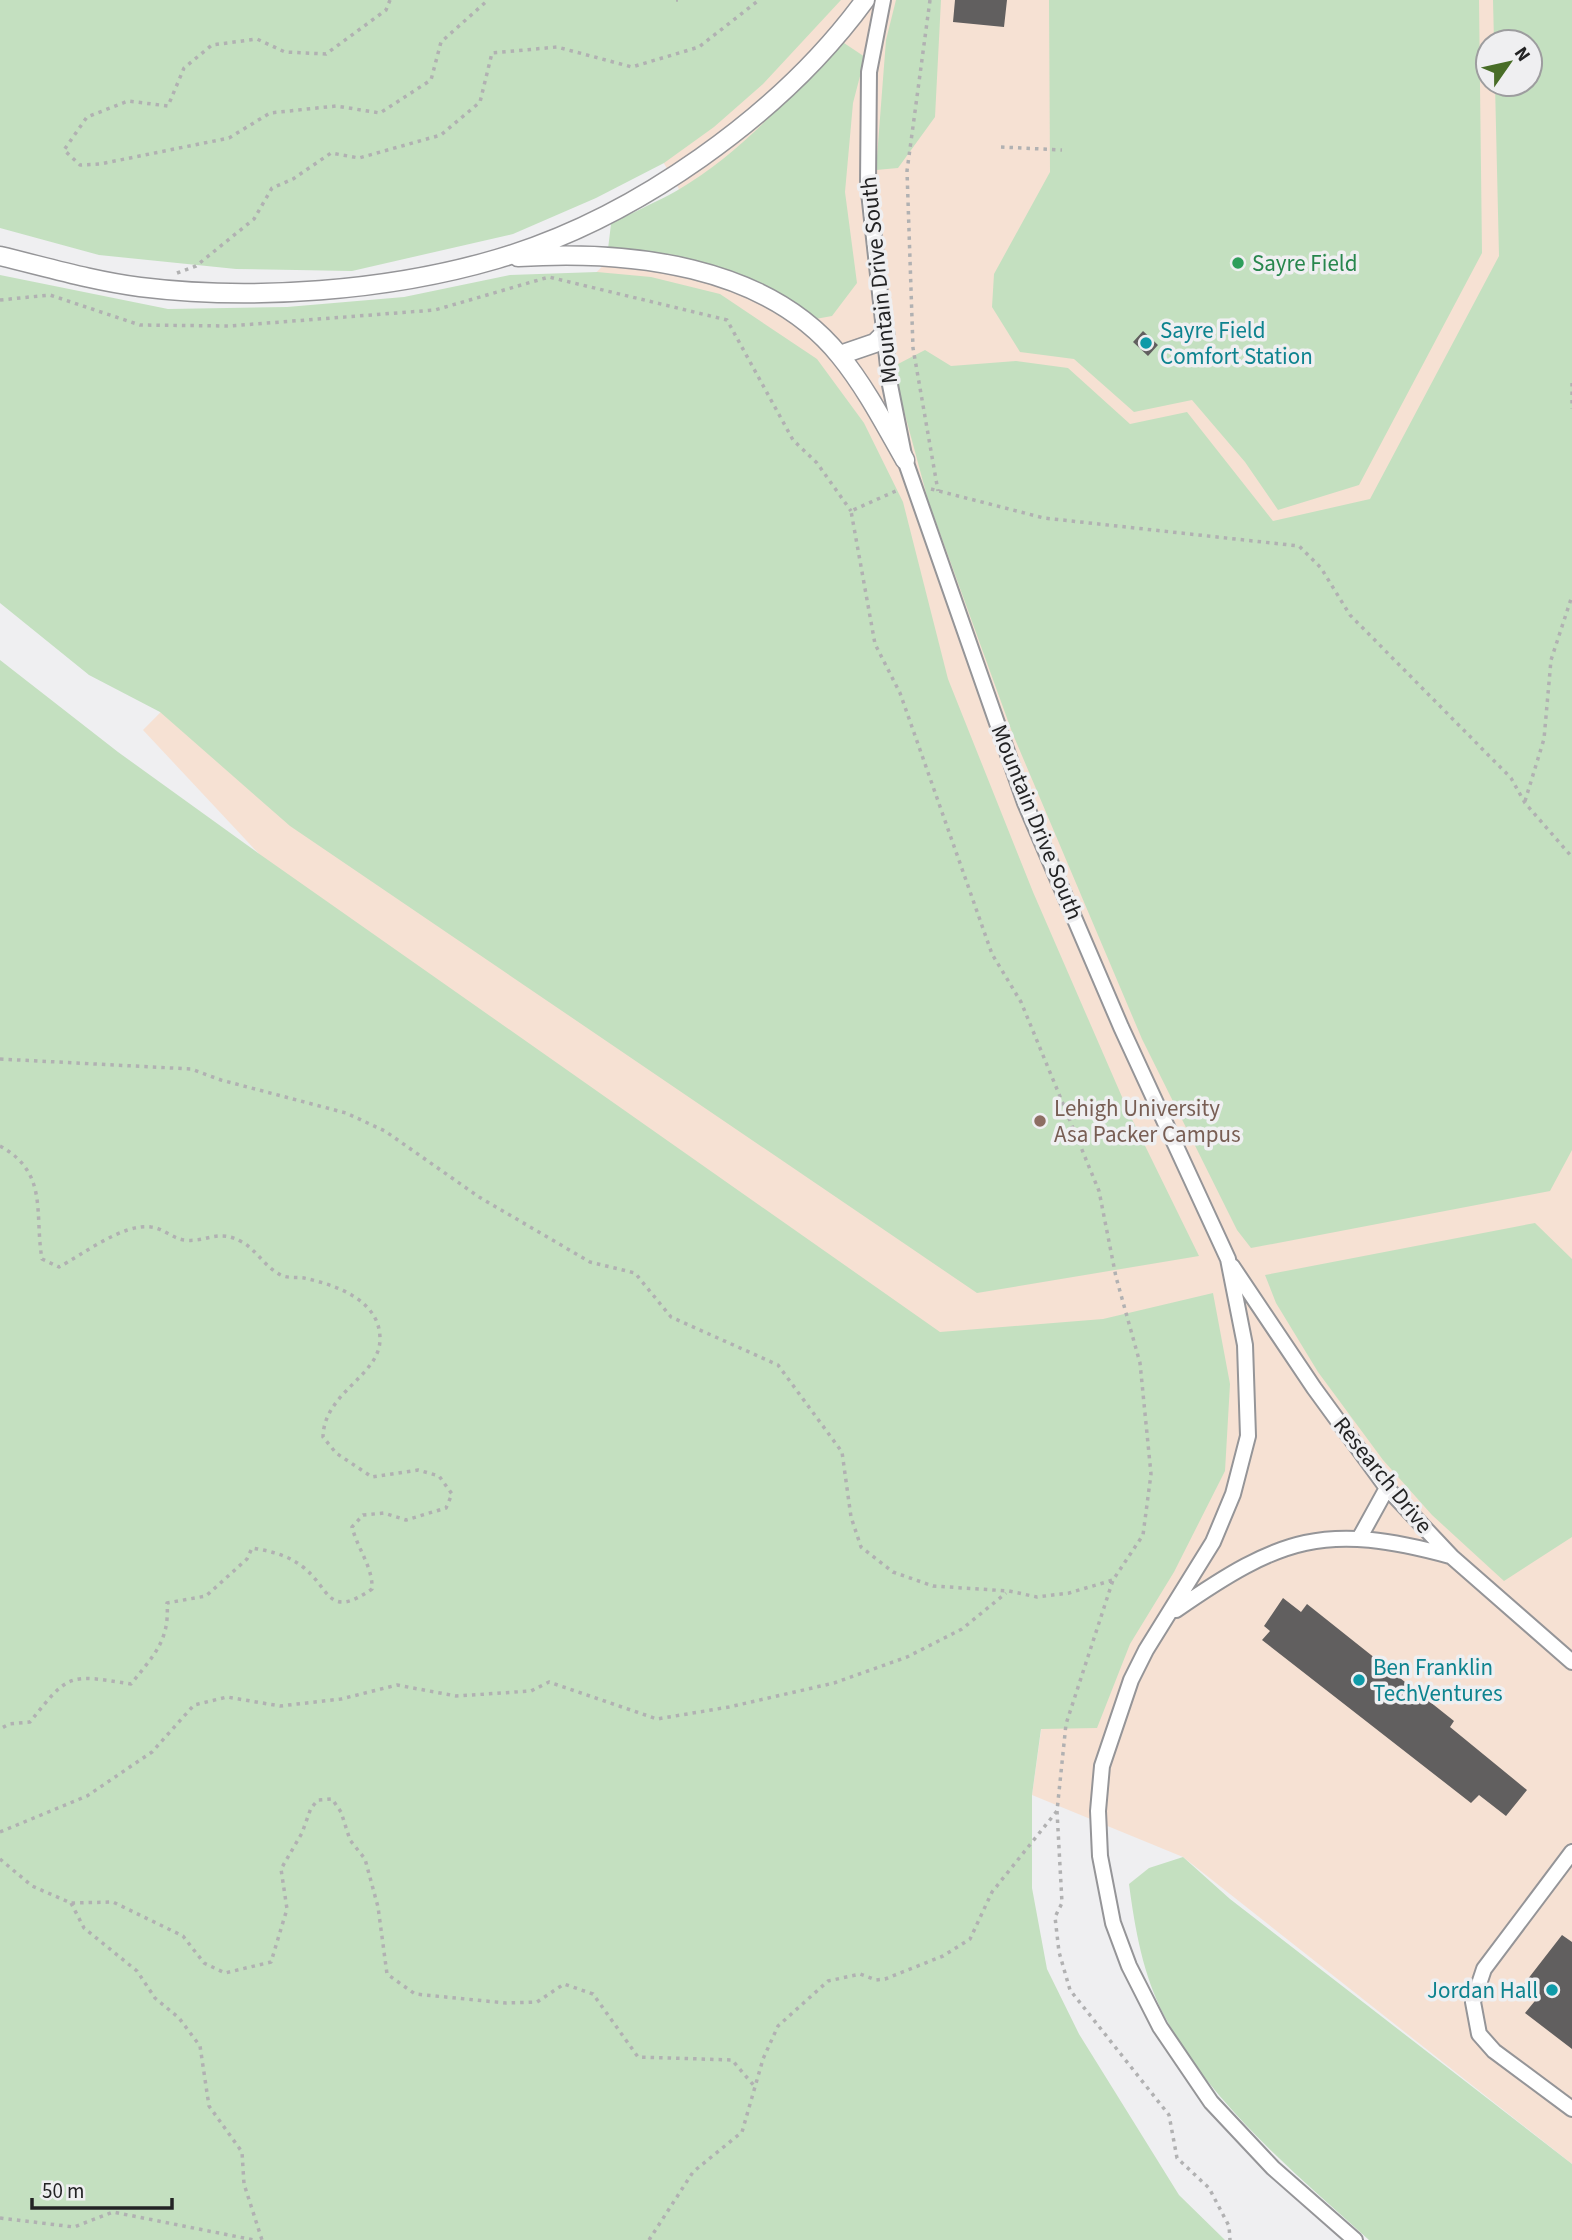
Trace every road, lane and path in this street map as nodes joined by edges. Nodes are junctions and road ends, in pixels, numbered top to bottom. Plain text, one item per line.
1 (390, 0) edge
2 (488, 0) edge
3 (759, 0) edge
4 (864, 0) edge
5 (883, 0) edge
6 (930, 0) edge
7 (1001, 147) dead end
8 (1062, 150) dead end
9 (0, 256) edge
10 (498, 259) junction
11 (173, 274) dead end
12 (0, 300) edge
13 (885, 333) junction
14 (840, 355) junction
15 (1572, 383) edge
16 (1572, 409) edge
17 (905, 460) junction
18 (912, 484) junction
19 (937, 491) junction
20 (851, 511) junction
21 (1572, 597) edge
22 (1525, 803) junction
23 (1572, 857) edge
24 (0, 1059) edge
25 (0, 1146) edge
26 (1228, 1259) junction
27 (1387, 1488) junction
28 (1360, 1537) junction
29 (1452, 1557) junction
30 (1113, 1580) junction
31 (1006, 1593) junction
32 (1172, 1613) junction
33 (1572, 1662) edge
34 (0, 1729) edge
35 (1057, 1811) junction
36 (0, 1832) edge
37 (1572, 1852) edge
38 (0, 1859) edge
39 (71, 1903) junction
40 (756, 2088) junction
41 (1572, 2109) edge
42 (0, 2218) edge
43 (254, 2240) edge
44 (262, 2240) edge
45 (649, 2240) edge
46 (1230, 2240) edge
47 (1355, 2240) edge

1 - 2 path
3 - 11 path
4 - 10 street
5 - 13 street, Mountain Drive South
6 - 19 path
7 - 8 path
9 - 10 street
10 - 14 street
12 - 20 path
13 - 14 street
13 - 17 street, Mountain Drive South
14 - 17 street
15 - 16 path
17 - 18 street, Mountain Drive South
18 - 19 path
18 - 20 path
18 - 26 street, Mountain Drive South
19 - 22 path
20 - 30 path
21 - 22 path
22 - 23 path
24 - 31 path
25 - 34 path
26 - 27 street, Research Drive
26 - 32 street, Mountain Drive South
27 - 28 street
27 - 29 street, Research Drive
28 - 29 street, Mountain Drive South
28 - 32 street, Mountain Drive South
29 - 33 street, Research Drive
30 - 31 path
30 - 35 path
31 - 36 path
32 - 47 street, Mountain Drive South
35 - 40 path
35 - 46 path
37 - 41 street
38 - 39 path
39 - 40 path
39 - 44 path
40 - 45 path
42 - 43 path

